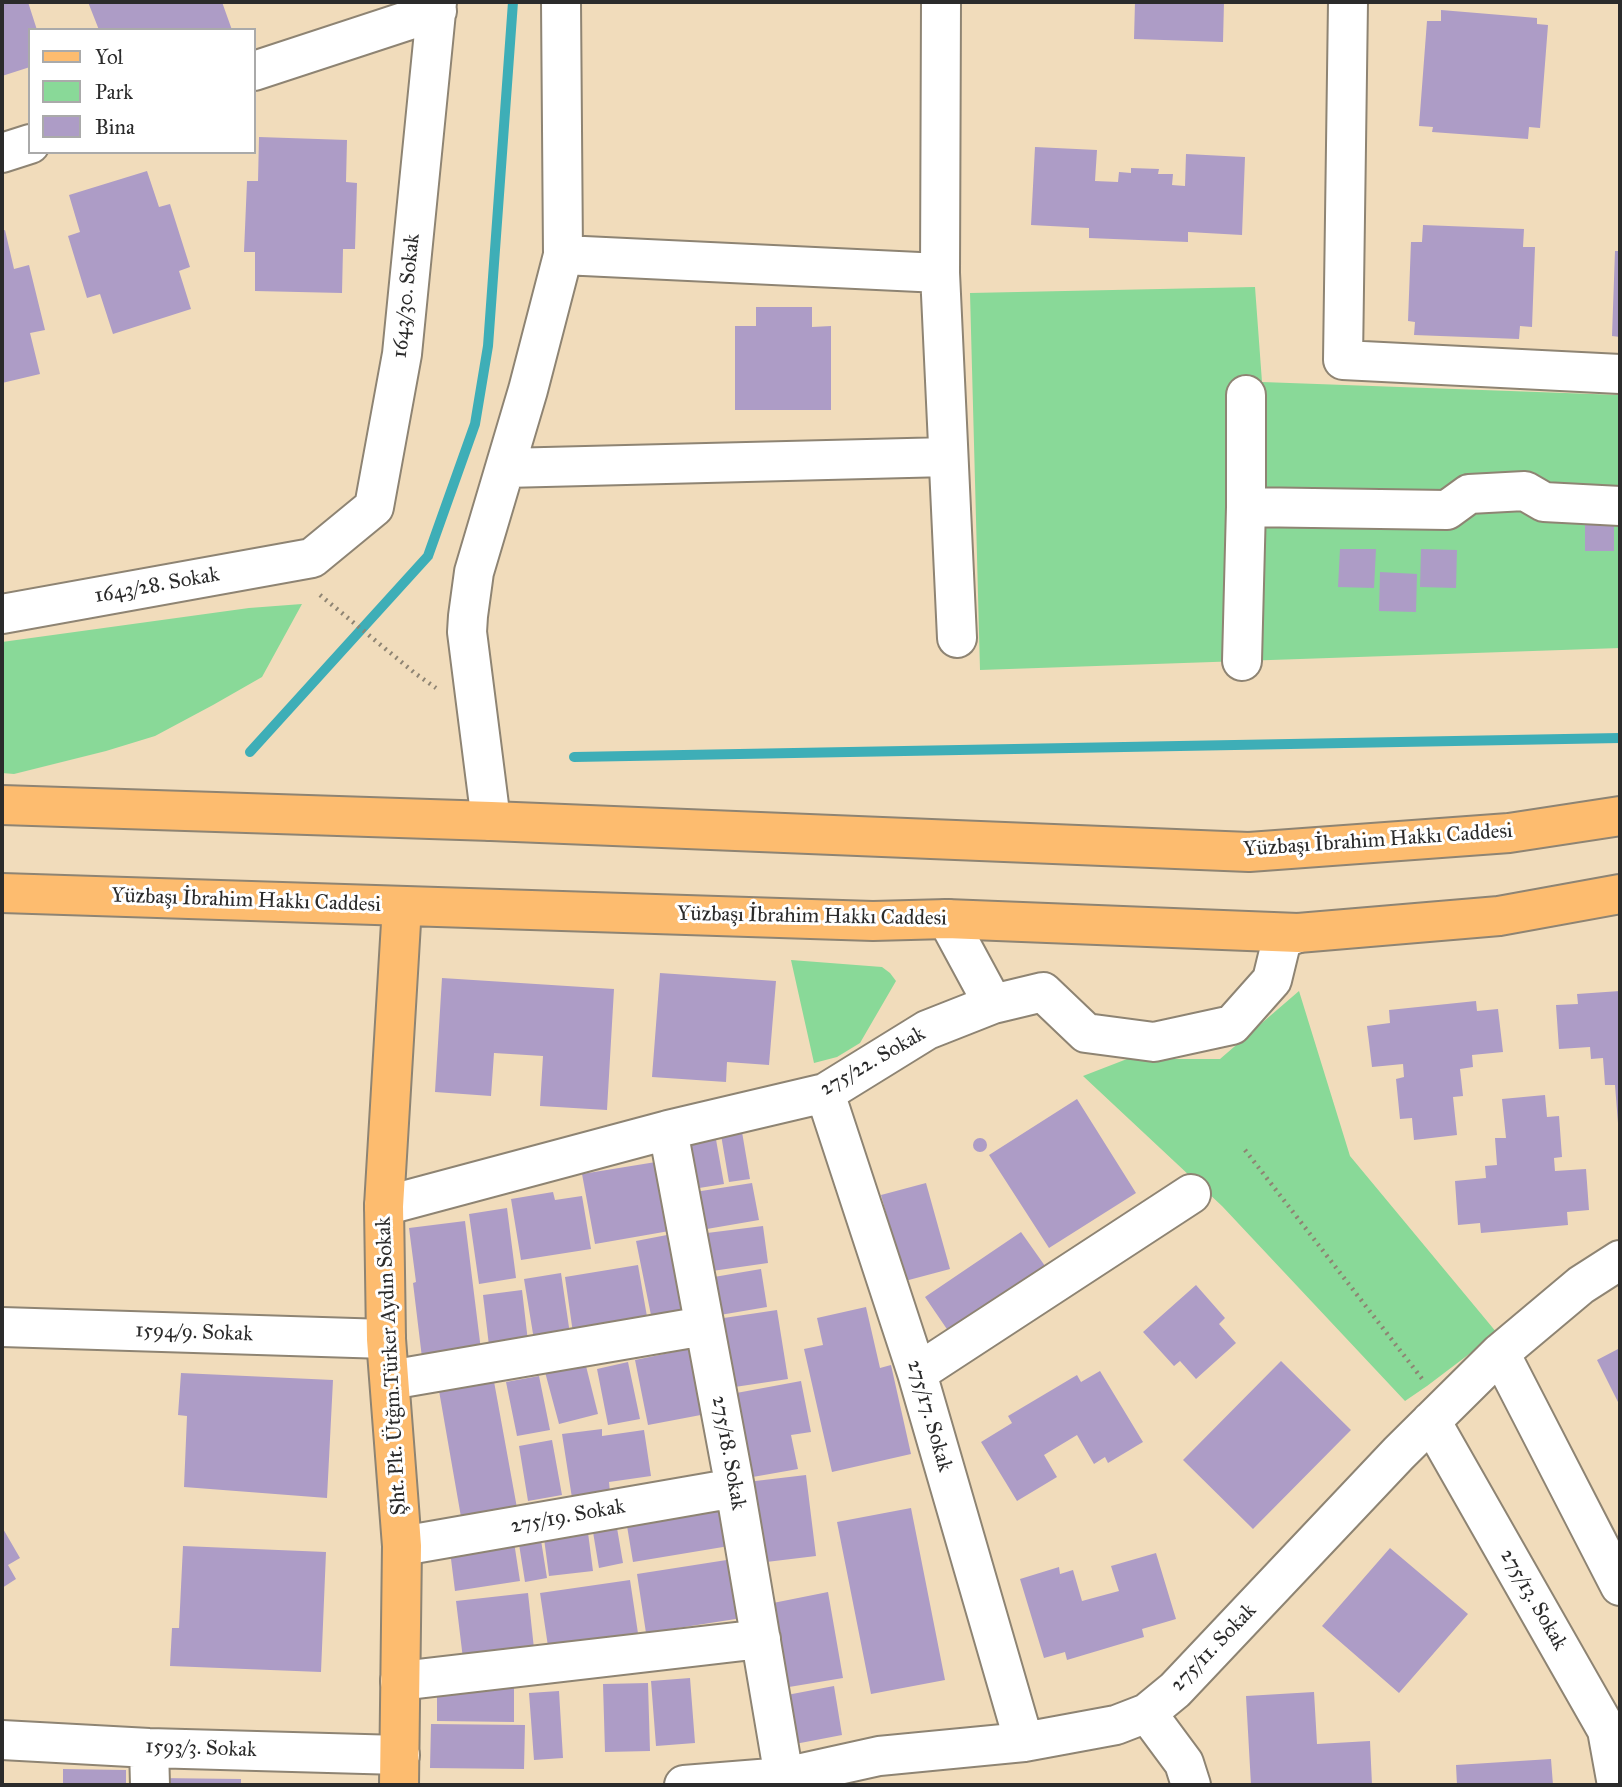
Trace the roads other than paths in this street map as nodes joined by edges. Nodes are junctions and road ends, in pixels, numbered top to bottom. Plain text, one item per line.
1 (561, 2) edge
2 (941, 2) edge
3 (1348, 2) edge
4 (437, 6) edge
5 (256, 70) edge
6 (28, 145) edge
7 (2, 153) edge
8 (563, 255) junction
9 (940, 273) junction
10 (1620, 374) edge
11 (1246, 395) dead end
12 (948, 457) junction
13 (505, 468) junction
14 (1620, 506) edge
15 (1246, 507) junction
16 (312, 558) joint
17 (2, 614) edge
18 (957, 638) dead end
19 (1242, 661) dead end
20 (2, 805) edge
21 (1620, 816) edge
22 (491, 821) junction
23 (2, 893) edge
24 (1620, 894) edge
25 (402, 906) junction
26 (947, 919) junction
27 (1298, 933) junction
28 (993, 1004) junction
29 (825, 1093) junction
30 (668, 1130) junction
31 (1191, 1194) dead end
32 (384, 1206) junction
33 (1620, 1260) edge
34 (704, 1326) junction
35 (2, 1328) edge
36 (386, 1339) junction
37 (1500, 1353) junction
38 (917, 1373) junction
39 (390, 1380) junction
40 (1431, 1421) junction
41 (735, 1488) junction
42 (402, 1546) junction
43 (1620, 1586) edge
44 (761, 1639) junction
45 (400, 1681) junction
46 (1147, 1713) junction
47 (1614, 1727) edge
48 (2, 1741) edge
49 (1024, 1742) junction
50 (149, 1748) junction
51 (400, 1770) edge
52 (784, 1781) edge
53 (150, 1785) edge
54 (684, 1785) edge
55 (1191, 1785) edge
56 (1617, 1785) edge

1 - 8 street
2 - 9 street
3 - 10 street
4 - 5 street
4 - 16 street, 1643/30. Sokak
6 - 7 street
8 - 9 street
8 - 13 street
9 - 12 street
11 - 15 street
12 - 13 street
12 - 18 street
13 - 22 street
14 - 15 street
15 - 19 street
16 - 17 street, 1643/28. Sokak
20 - 22 main road, Yüzbaşı İbrahim Hakkı Caddesi
21 - 22 main road, Yüzbaşı İbrahim Hakkı Caddesi
23 - 25 main road, Yüzbaşı İbrahim Hakkı Caddesi
24 - 27 main road, Yüzbaşı İbrahim Hakkı Caddesi
25 - 26 main road, Yüzbaşı İbrahim Hakkı Caddesi
25 - 32 main road, Şht. Plt. Ütğm.Türker Aydın Sokak
26 - 27 main road, Yüzbaşı İbrahim Hakkı Caddesi
26 - 28 street
27 - 28 street, 275/22. Sokak
28 - 29 street, 275/22. Sokak
29 - 30 street, 275/22. Sokak
29 - 38 street, 275/17. Sokak
30 - 32 street, 275/22. Sokak
30 - 34 street, 275/18. Sokak
31 - 38 street
32 - 36 main road, Şht. Plt. Ütğm.Türker Aydın Sokak
33 - 37 street, 275/11. Sokak
34 - 39 street
34 - 41 street, 275/18. Sokak
35 - 36 street, 1594/9. Sokak
36 - 39 main road, Şht. Plt. Ütğm.Türker Aydın Sokak
37 - 40 street, 275/11. Sokak
37 - 43 street
38 - 49 street, 275/17. Sokak
39 - 42 main road, Şht. Plt. Ütğm.Türker Aydın Sokak
40 - 46 street, 275/11. Sokak
40 - 47 street, 275/13. Sokak
41 - 42 street, 275/19. Sokak
41 - 44 street, 275/18. Sokak
42 - 45 main road, Şht. Plt. Ütğm.Türker Aydın Sokak
44 - 45 street
44 - 52 street, 275/18. Sokak
45 - 51 main road, Şht. Plt. Ütğm.Türker Aydın Sokak
46 - 49 street, 275/11. Sokak
46 - 55 street
47 - 56 street, 275/13. Sokak
48 - 50 street, 1593/3. Sokak
49 - 52 street, 275/11. Sokak
50 - 51 street, 1593/3. Sokak
50 - 53 street
52 - 54 street, 275/11. Sokak

